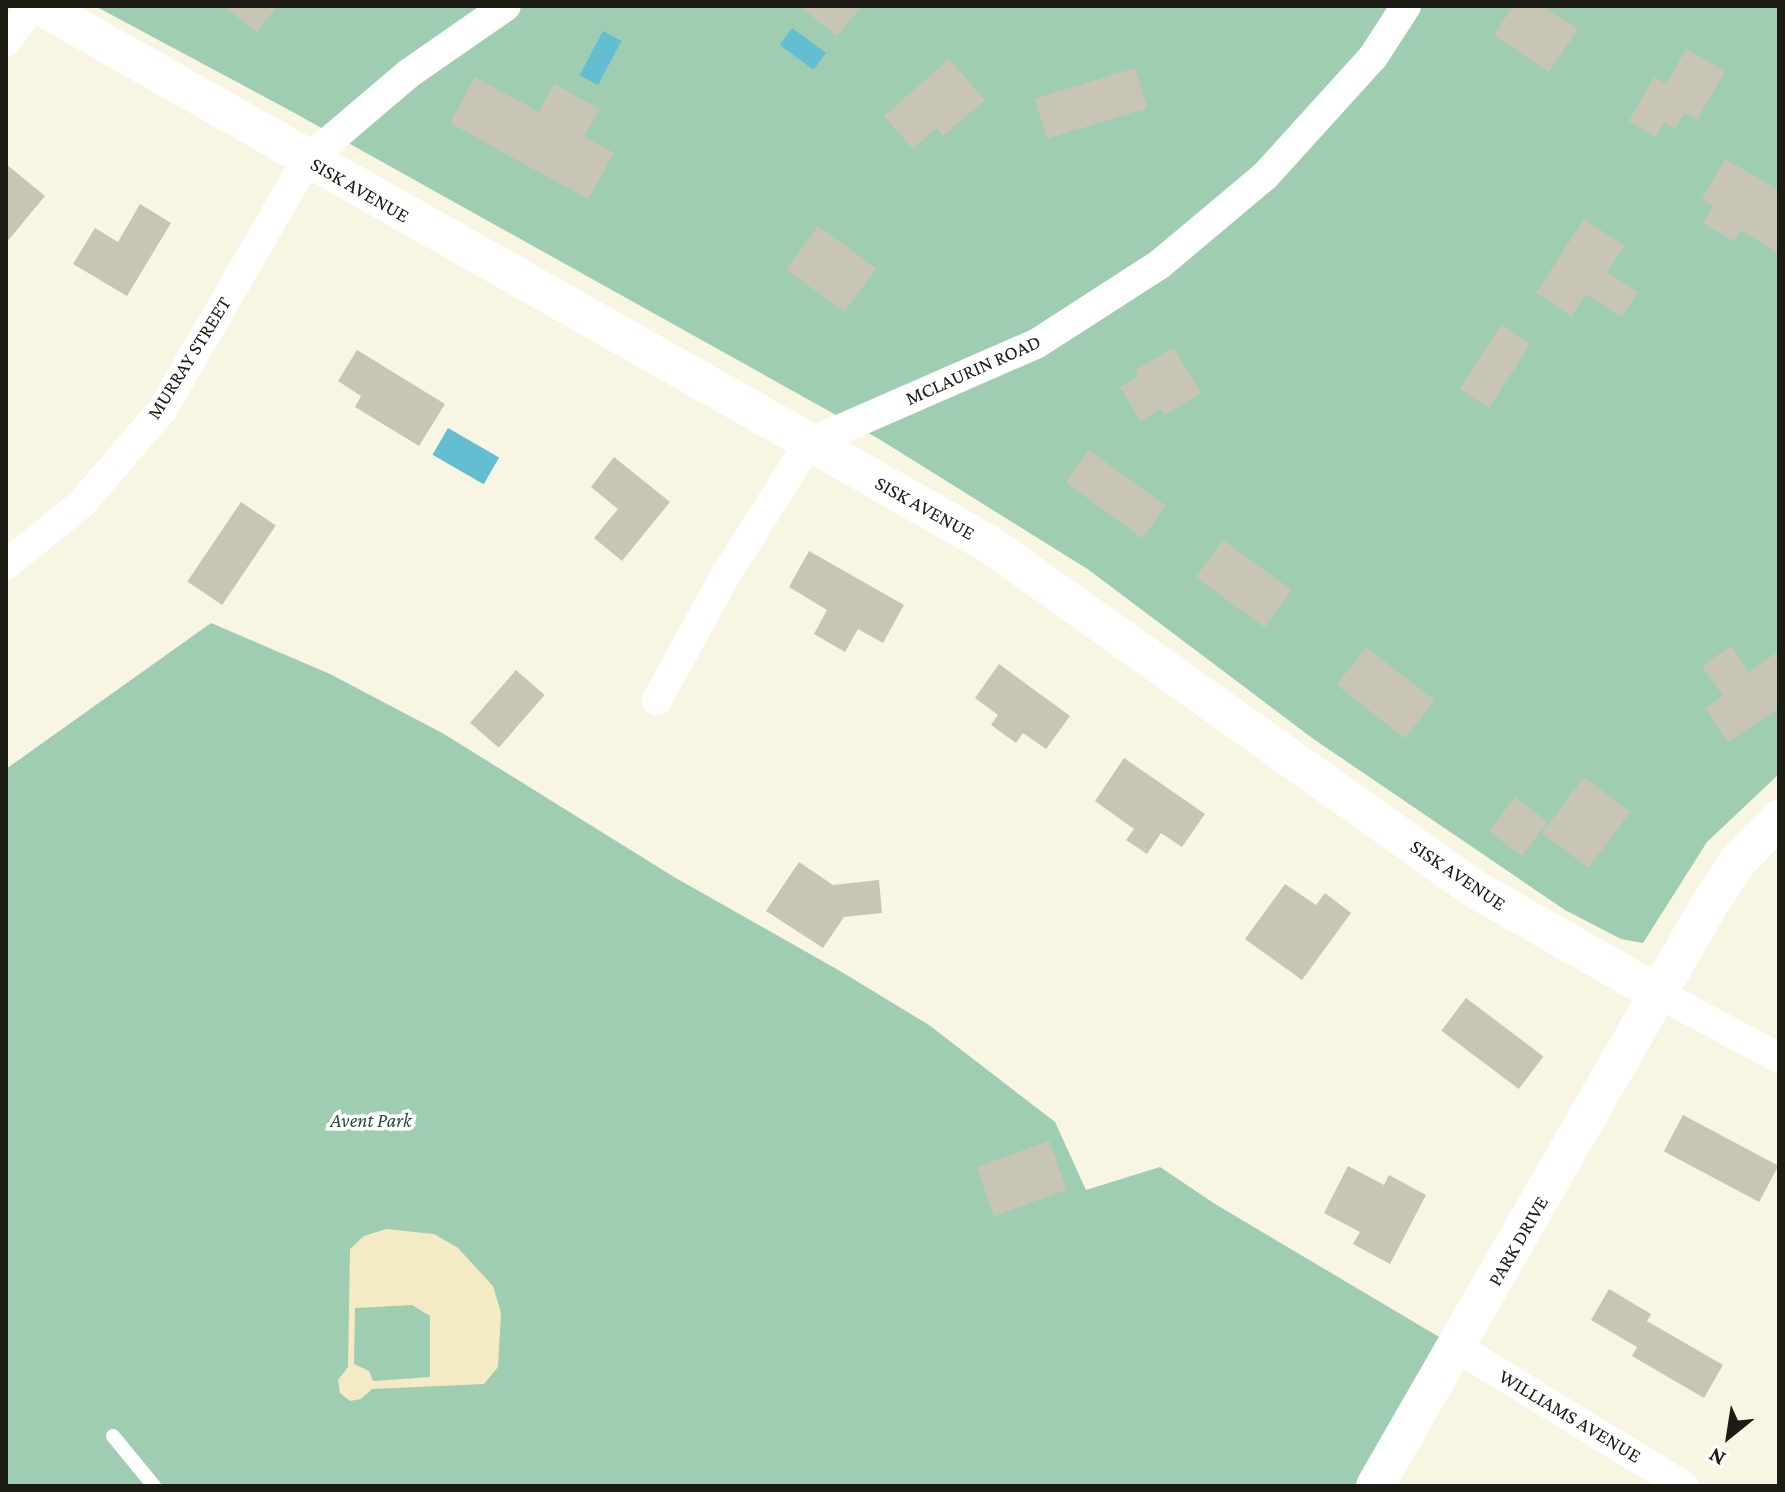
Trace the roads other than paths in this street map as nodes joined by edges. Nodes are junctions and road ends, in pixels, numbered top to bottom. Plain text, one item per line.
1 (32, 6) edge
2 (40, 6) edge
3 (506, 6) edge
4 (1406, 6) edge
5 (6, 42) edge
6 (307, 160) junction
7 (809, 443) junction
8 (6, 565) edge
9 (657, 700) dead end
10 (1779, 819) edge
11 (1657, 993) junction
12 (1779, 1058) edge
13 (1456, 1347) junction
14 (113, 1436) dead end
15 (154, 1486) edge
16 (1375, 1486) edge
17 (1684, 1486) edge

1 - 5 street
2 - 6 street, SISK AVENUE
3 - 6 street, MURRAY STREET
4 - 7 street, MCLAURIN ROAD
6 - 7 street, SISK AVENUE
6 - 8 street, MURRAY STREET
7 - 9 street
7 - 11 street, SISK AVENUE
10 - 11 street, PARK DRIVE
11 - 12 street, SISK AVENUE
11 - 13 street, PARK DRIVE
13 - 16 street, PARK DRIVE
13 - 17 street, WILLIAMS AVENUE
14 - 15 lane

